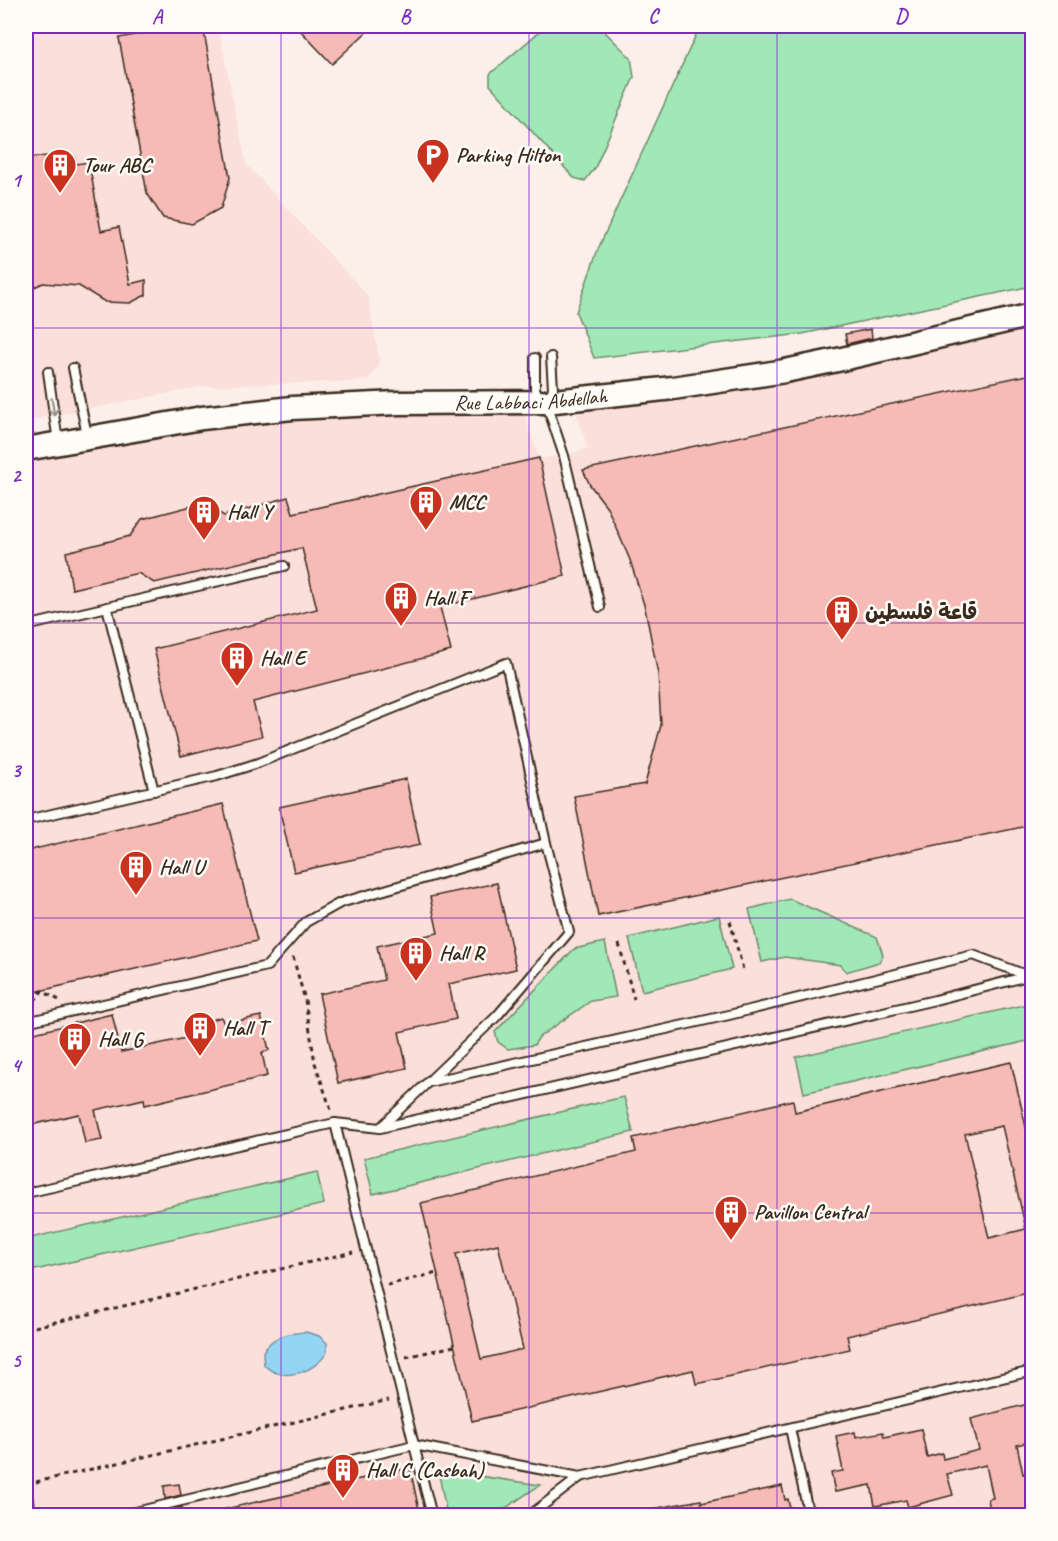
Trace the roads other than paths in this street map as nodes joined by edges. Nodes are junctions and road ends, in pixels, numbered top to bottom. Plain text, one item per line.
1 (1032, 304) edge
2 (1032, 315) edge
3 (550, 357) dead end
4 (535, 358) dead end
5 (73, 368) dead end
6 (48, 372) dead end
7 (545, 393) junction
8 (87, 431) junction
9 (58, 437) junction
10 (26, 438) edge
11 (26, 448) edge
12 (284, 566) dead end
13 (107, 607) junction
14 (600, 607) dead end
15 (26, 626) edge
16 (154, 791) junction
17 (26, 820) edge
18 (546, 843) junction
19 (1030, 975) edge
20 (26, 1022) edge
21 (428, 1082) junction
22 (335, 1123) junction
23 (380, 1128) junction
24 (26, 1193) edge
25 (1032, 1371) edge
26 (790, 1428) junction
27 (414, 1444) junction
28 (580, 1477) junction
29 (26, 1487) edge
30 (31, 1515) edge
31 (119, 1515) edge
32 (432, 1515) edge
33 (529, 1515) edge
34 (809, 1515) edge

1 - 7 street, Rue Labbaci Abdellah
2 - 7 street, Rue Labbaci Abdellah
3 - 7 lane
4 - 7 lane
5 - 8 lane
6 -> 9 lane
7 - 8 street, Rue Labbaci Abdellah
7 - 14 lane
8 - 9 street, Rue Labbaci Abdellah
9 - 10 street, Rue Labbaci Abdellah
9 - 11 street, Rue Labbaci Abdellah
12 - 13 lane
13 - 15 lane
13 - 16 lane
16 - 17 lane
16 - 18 lane
18 - 20 lane
18 - 21 lane
19 - 21 lane
19 - 23 lane
21 - 23 lane
22 - 23 lane
22 - 24 lane
22 - 27 lane
25 - 26 lane
26 - 28 lane
26 - 34 lane
27 - 28 lane
27 - 31 lane
27 - 32 lane
28 - 33 lane
29 - 30 lane

